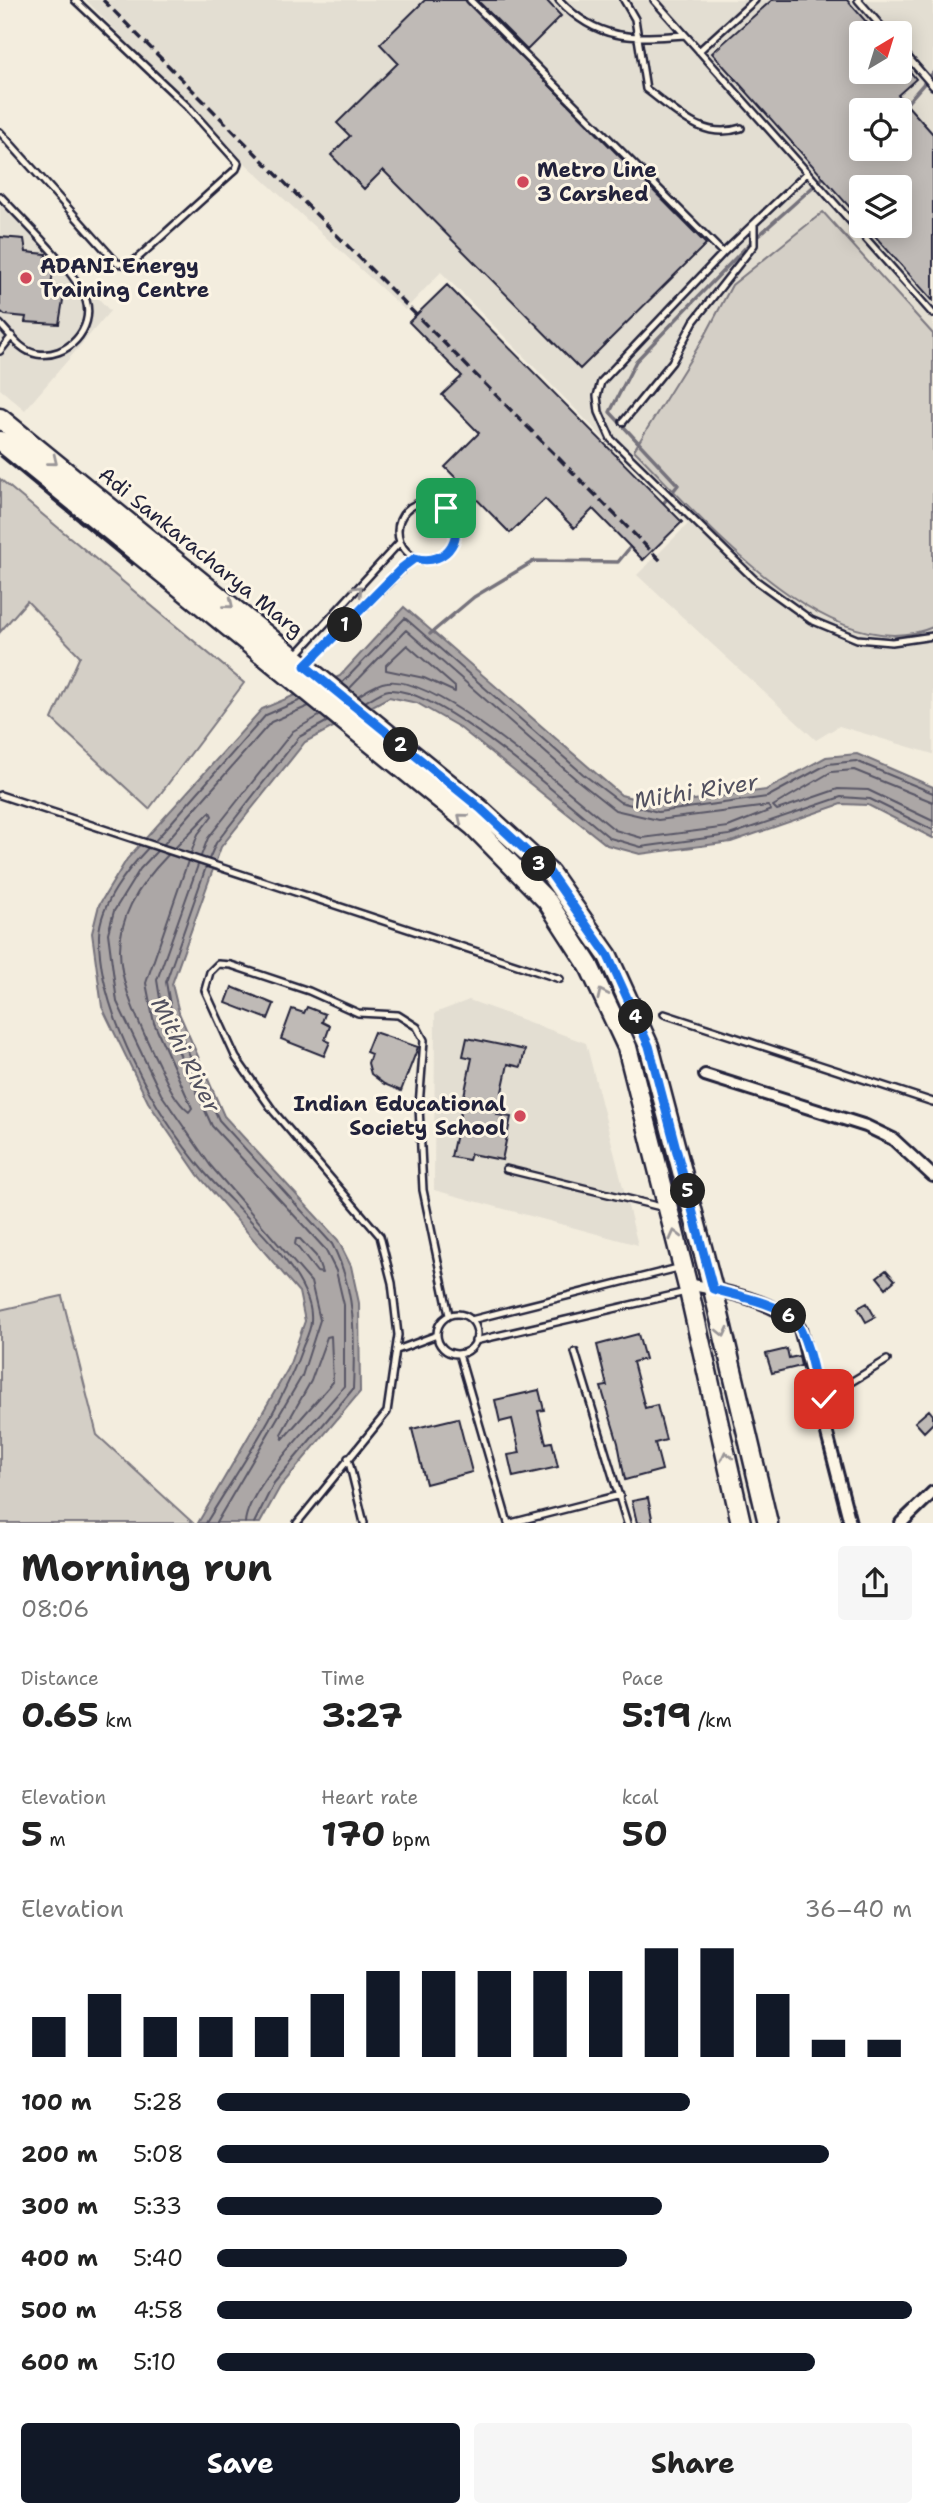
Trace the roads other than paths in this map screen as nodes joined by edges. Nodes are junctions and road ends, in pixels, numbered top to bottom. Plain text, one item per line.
1 (75, 0) edge
2 (470, 0) edge
3 (559, 0) edge
4 (624, 0) edge
5 (654, 0) edge
6 (755, 0) edge
7 (858, 0) edge
8 (876, 21) edge
9 (685, 35) junction
10 (639, 39) junction
11 (699, 51) junction
12 (912, 62) edge
13 (933, 86) edge
14 (741, 128) dead end
15 (0, 132) edge
16 (807, 173) junction
17 (0, 196) edge
18 (754, 224) junction
19 (723, 253) junction
20 (933, 314) edge
21 (0, 324) edge
22 (12, 336) junction
23 (0, 351) edge
24 (0, 418) edge
25 (622, 422) dead end
26 (0, 441) edge
27 (400, 542) junction
28 (415, 558) junction
29 (933, 636) edge
30 (300, 662) junction
31 (0, 795) edge
32 (560, 979) dead end
33 (664, 1014) dead end
34 (705, 1075) dead end
35 (933, 1102) edge
36 (506, 1169) dead end
37 (933, 1176) edge
38 (668, 1209) junction
39 (686, 1281) junction
40 (713, 1289) junction
41 (449, 1315) junction
42 (471, 1320) junction
43 (437, 1335) junction
44 (475, 1341) junction
45 (397, 1350) junction
46 (575, 1352) dead end
47 (459, 1354) junction
48 (887, 1360) dead end
49 (820, 1401) junction
50 (348, 1458) junction
51 (933, 1492) edge
52 (620, 1495) junction
53 (297, 1523) edge
54 (364, 1523) edge
55 (510, 1523) edge
56 (627, 1523) edge
57 (741, 1523) edge
58 (768, 1523) edge
59 (850, 1523) edge
60 (901, 1523) edge

1 - 15 lane
2 - 19 lane
3 - 10 lane
4 - 10 lane
5 - 9 lane
6 - 11 lane
7 - 8 lane
9 - 10 lane
9 - 11 lane
10 - 14 lane
11 - 16 lane
12 - 13 lane
16 - 18 lane
16 - 20 lane
17 - 22 lane
18 - 19 lane
18 - 25 lane
19 - 29 lane
21 - 22 lane
22 - 23 lane
24 -> 30 main road, Adi Sankaracharya Marg
38 -> 26 main road, Adi Sankaracharya Marg
27 - 28 lane
27 - 28 lane
30 -> 27 lane
28 - 30 lane
30 - 40 main road, Adi Sankaracharya Marg
31 - 32 lane
33 - 35 lane
34 - 37 street
36 - 38 lane
39 -> 38 main road, Adi Sankaracharya Marg
39 - 40 street
39 - 42 lane
39 - 44 lane
57 -> 39 main road, Adi Sankaracharya Marg
40 - 49 street
40 -> 58 main road, Adi Sankaracharya Marg
41 - 42 lane
41 - 43 lane
41 - 45 lane
42 - 44 lane
43 - 45 lane
43 - 47 lane
44 - 47 lane
45 - 50 lane
46 - 52 lane
47 - 55 lane
48 - 49 lane
49 - 59 street
50 - 53 lane
50 - 54 lane
51 - 60 street
52 - 55 lane
52 - 56 lane

